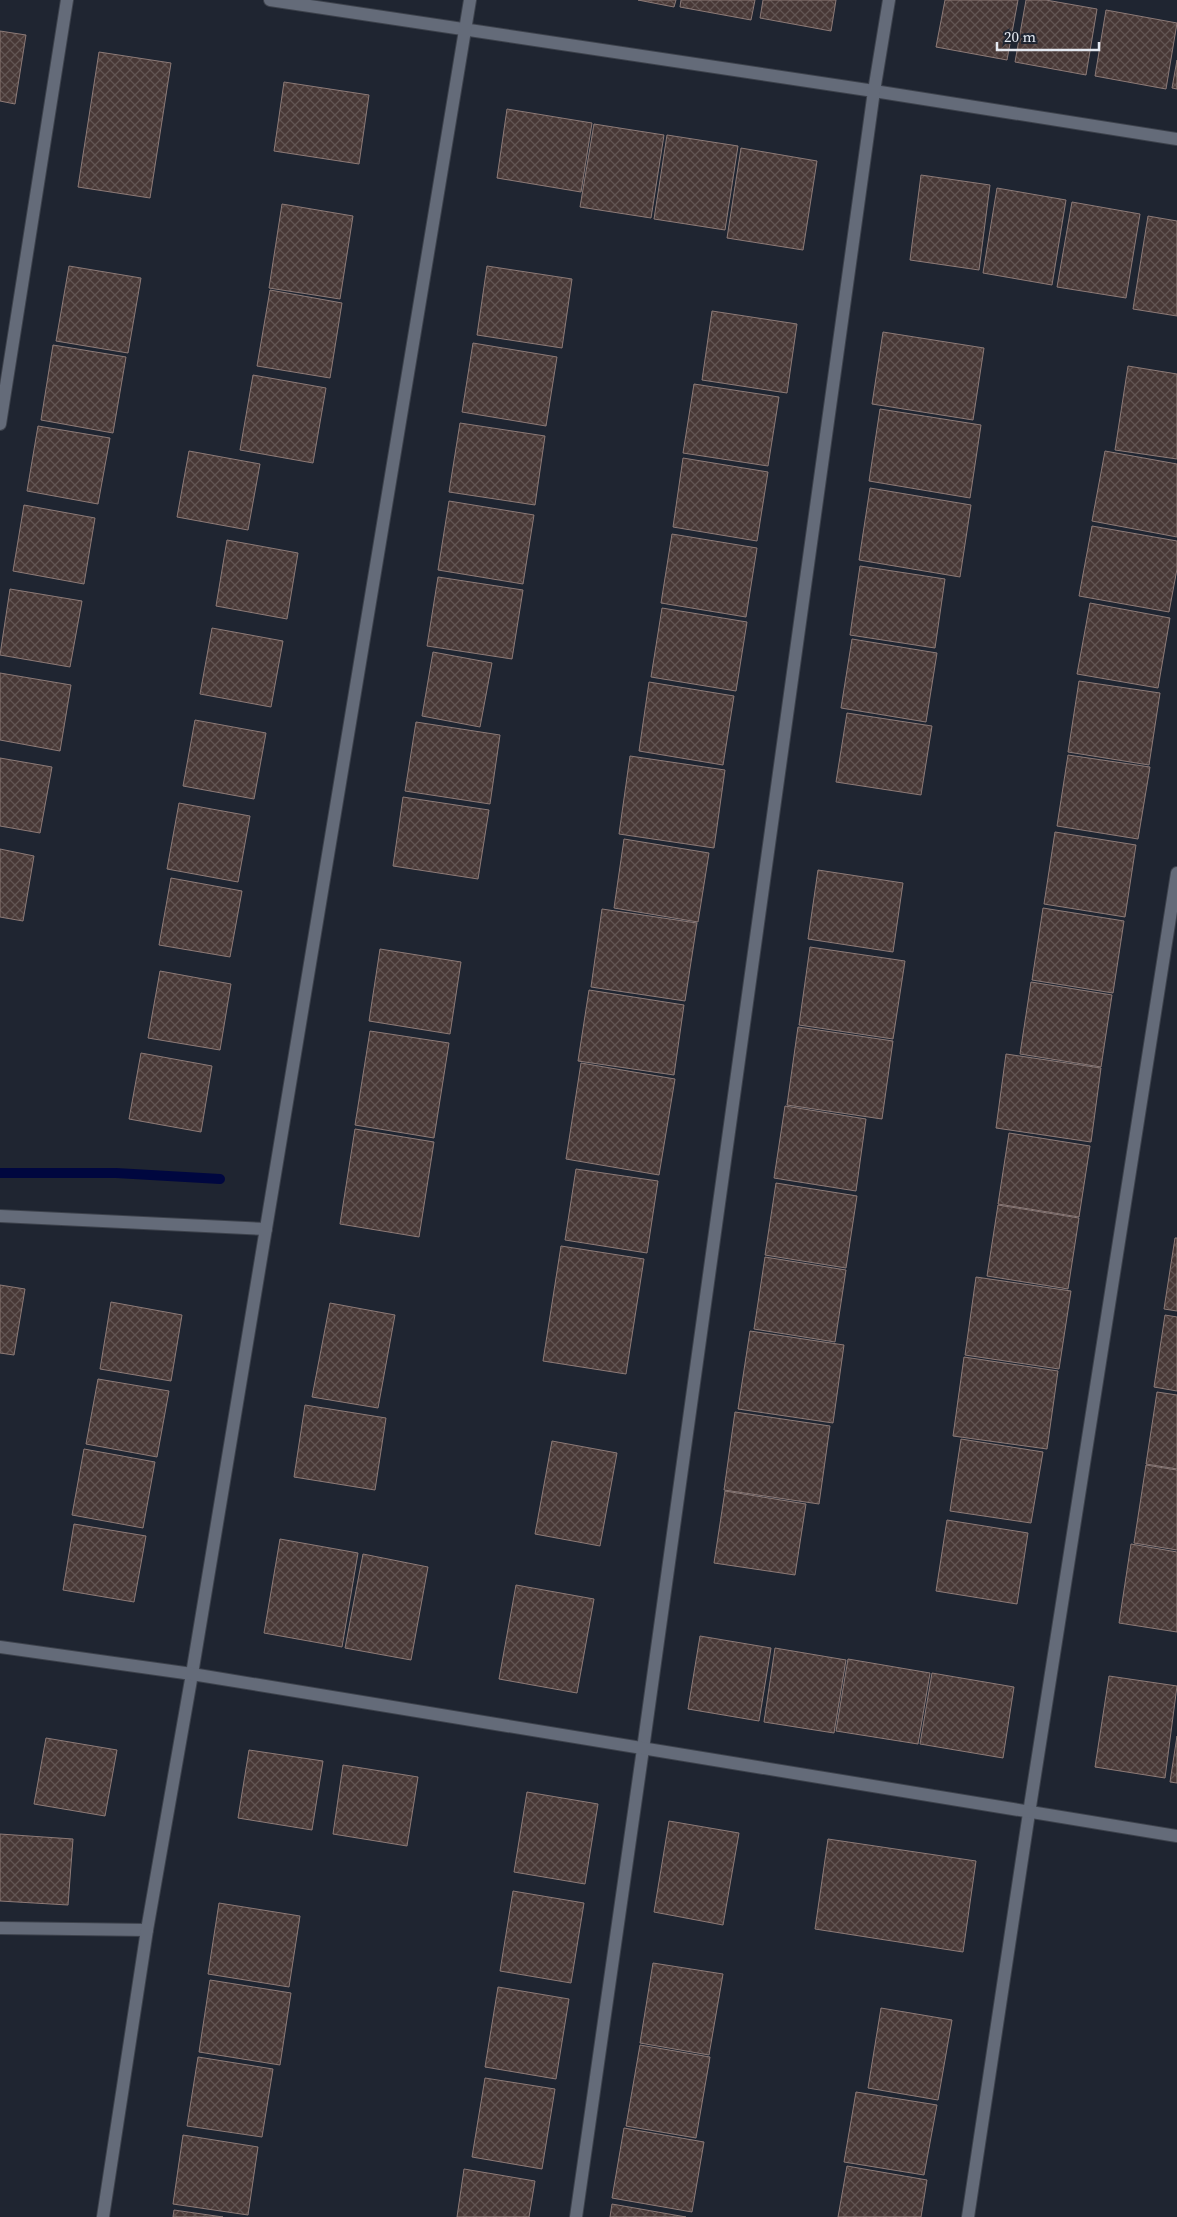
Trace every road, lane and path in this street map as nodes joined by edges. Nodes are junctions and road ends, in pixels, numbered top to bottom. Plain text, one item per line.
1 (66, 0) edge
2 (270, 0) edge
3 (470, 0) edge
4 (889, 0) edge
5 (464, 31) junction
6 (874, 91) junction
7 (1177, 139) edge
8 (0, 424) edge
9 (1177, 873) edge
10 (0, 1216) edge
11 (266, 1229) junction
12 (0, 1647) edge
13 (192, 1674) junction
14 (643, 1750) junction
15 (1029, 1813) junction
16 (1177, 1836) edge
17 (0, 1928) edge
18 (147, 1930) junction
19 (103, 2217) edge
20 (576, 2217) edge
21 (968, 2217) edge

1 - 8 street
2 - 5 street
3 - 5 street
4 - 6 street
5 - 6 street
5 - 11 street
6 - 7 street
6 - 14 street
9 - 15 street
10 - 11 street
11 - 13 street
12 - 13 street
13 - 14 street
13 - 18 street
14 - 15 street
14 - 20 street
15 - 16 street
15 - 21 street
17 - 18 street
18 - 19 street

